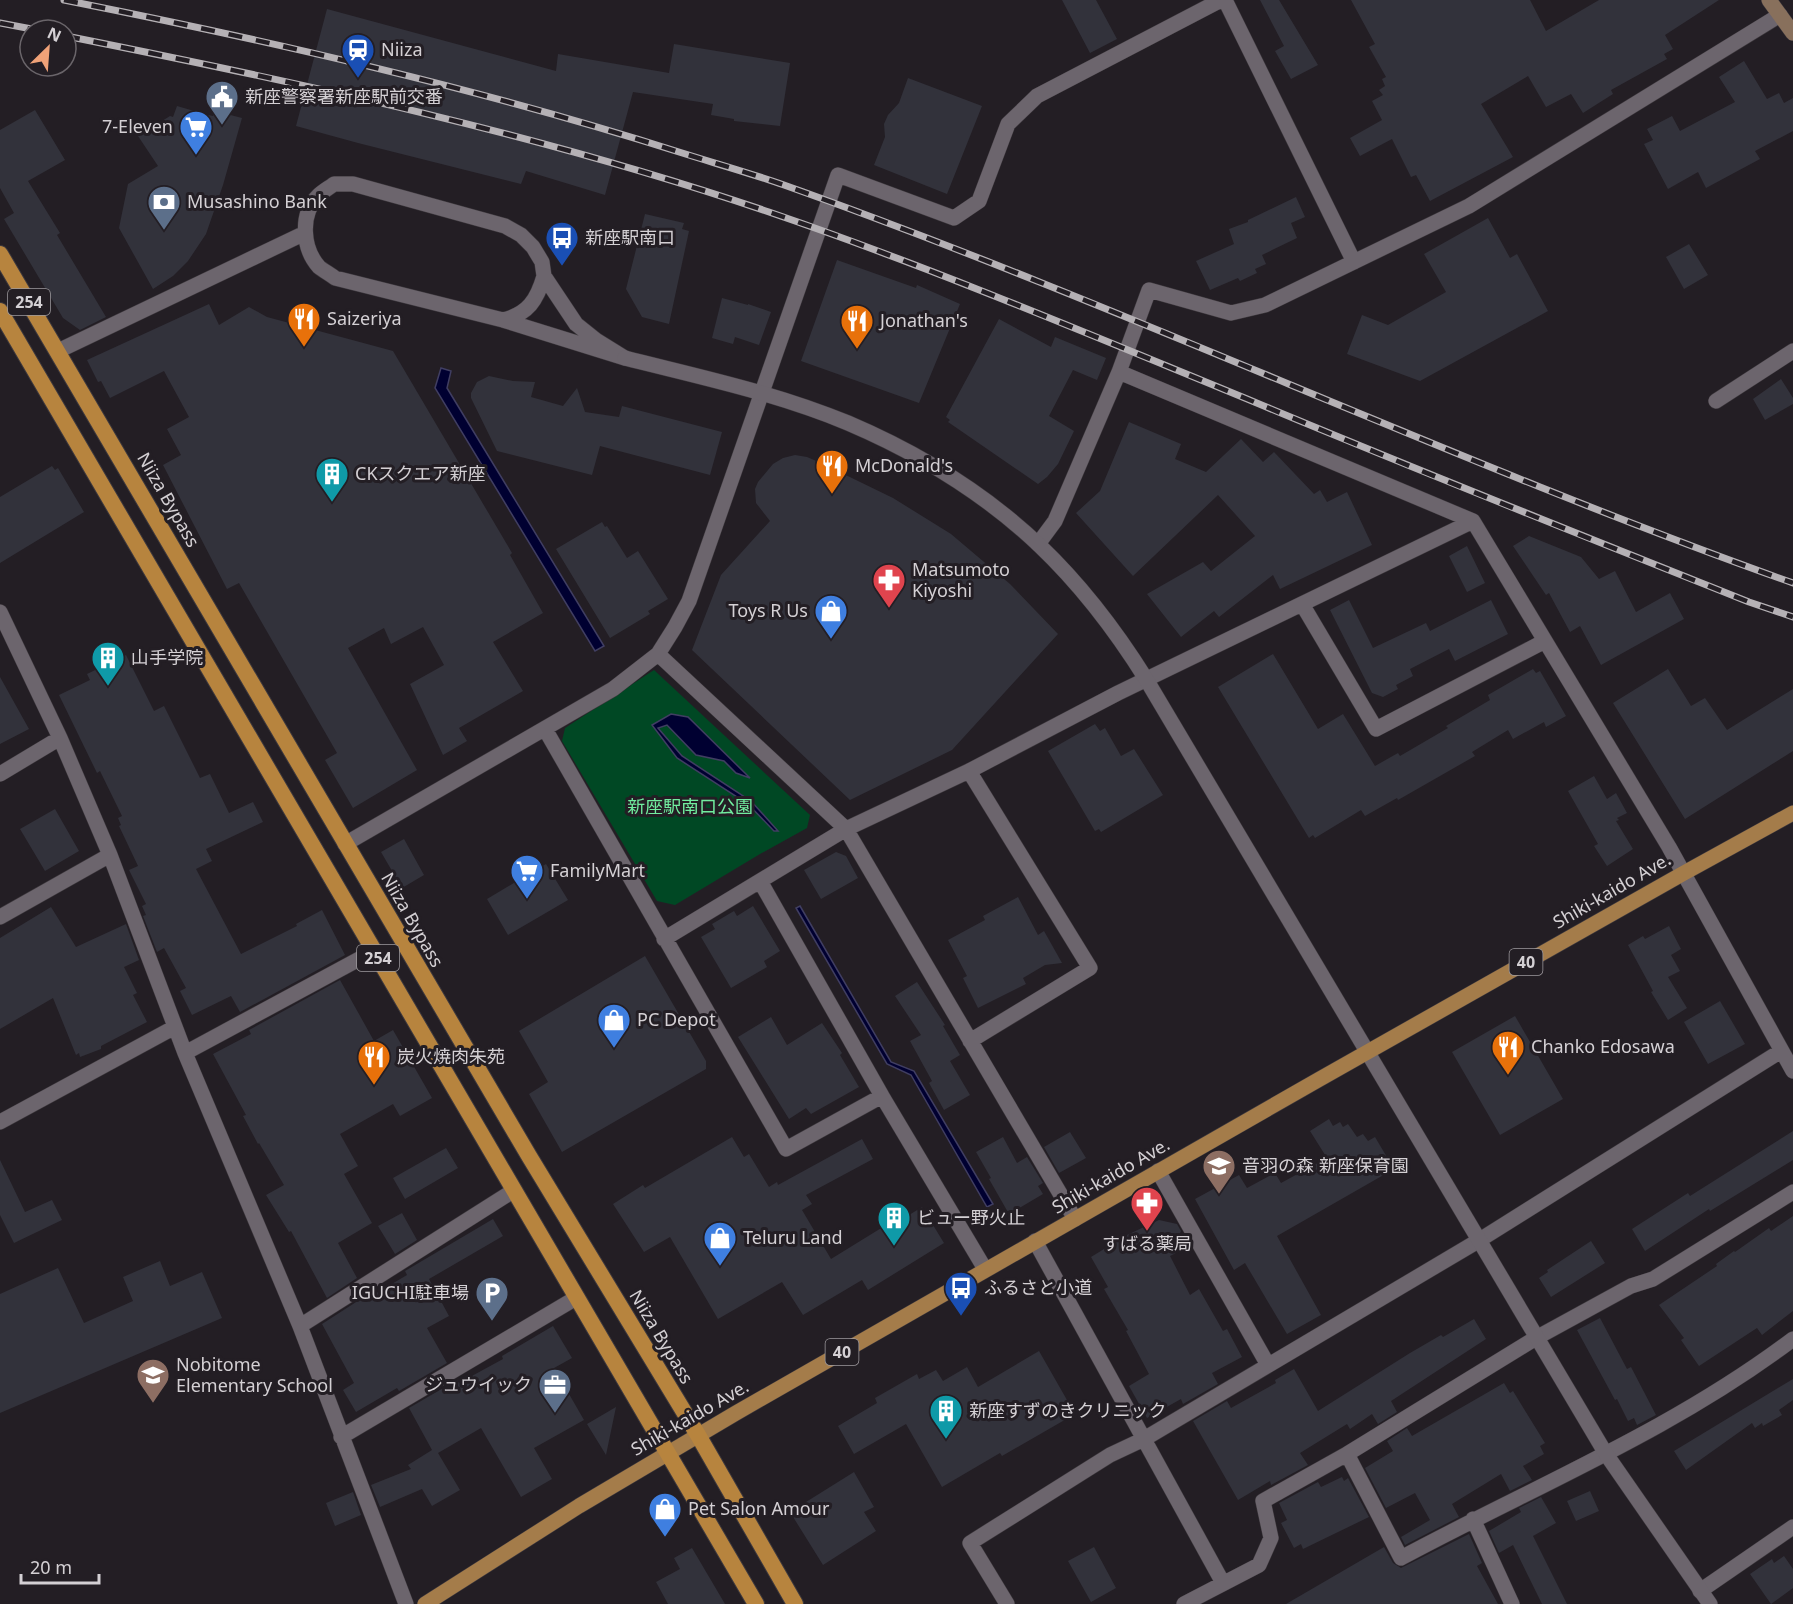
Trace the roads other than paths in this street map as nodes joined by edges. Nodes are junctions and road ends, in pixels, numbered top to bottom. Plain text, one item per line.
1 (1223, 0) edge
2 (1769, 0) edge
3 (1780, 15) junction
4 (1793, 33) edge
5 (305, 233) junction
6 (0, 254) edge
7 (1354, 262) junction
8 (544, 276) junction
9 (0, 311) edge
10 (503, 320) junction
11 (58, 351) junction
12 (1793, 351) edge
13 (625, 358) junction
14 (1119, 372) junction
15 (762, 393) junction
16 (1716, 401) dead end
17 (1473, 521) junction
18 (1038, 544) junction
19 (1302, 604) junction
20 (0, 612) edge
21 (1545, 641) junction
22 (657, 654) junction
23 (1146, 679) junction
24 (544, 729) junction
25 (60, 738) junction
26 (969, 771) junction
27 (0, 774) edge
28 (1793, 813) edge
29 (846, 829) junction
30 (345, 844) junction
31 (110, 855) junction
32 (1684, 873) junction
33 (760, 881) junction
34 (0, 917) edge
35 (664, 939) junction
36 (374, 951) junction
37 (175, 1027) junction
38 (970, 1041) junction
39 (1781, 1051) junction
40 (1368, 1052) junction
41 (185, 1053) junction
42 (1793, 1071) edge
43 (882, 1096) junction
44 (0, 1122) edge
45 (1158, 1171) junction
46 (513, 1191) junction
47 (1793, 1192) edge
48 (1075, 1219) junction
49 (1478, 1241) junction
50 (1035, 1242) junction
51 (986, 1269) junction
52 (576, 1298) junction
53 (300, 1326) junction
54 (1536, 1338) junction
55 (1793, 1339) edge
56 (1268, 1365) junction
57 (698, 1436) junction
58 (341, 1437) junction
59 (1144, 1439) junction
60 (667, 1454) junction
61 (1347, 1454) junction
62 (1606, 1454) junction
63 (1473, 1519) junction
64 (1792, 1531) edge
65 (1222, 1583) junction
66 (1700, 1591) junction
67 (406, 1604) edge
68 (425, 1604) edge
69 (756, 1604) edge
70 (795, 1604) edge
71 (1007, 1604) edge
72 (1184, 1604) edge
73 (1512, 1604) edge
74 (1710, 1604) edge

1 - 7 street
1 - 15 street
2 - 3 main road
3 - 4 main road
3 - 7 street
5 - 8 street
5 - 10 street
5 - 11 street
6 - 11 highway, Niiza Bypass / 254
7 - 14 street
8 - 10 street
8 - 13 street
9 - 36 highway, 254
10 - 13 street
11 - 30 highway, Niiza Bypass / 254
12 - 16 street
13 - 15 street
14 - 17 street
14 - 18 street
15 - 18 street
15 - 22 street
17 - 19 street
17 - 21 street
18 - 23 street
19 - 21 street
19 - 23 street
20 - 25 street
21 - 32 street
22 - 24 street
22 - 29 street
23 - 26 street
23 - 40 street
24 - 30 street
24 - 35 street
25 - 27 street
25 - 31 street
26 - 29 street
26 - 38 street
28 - 32 main road, Shiki-kaido Ave. / 40
29 - 33 street
29 - 38 street
30 - 57 highway, Niiza Bypass / 254
31 - 34 street
31 - 37 street
32 - 39 street
32 - 40 main road, Shiki-kaido Ave. / 40
33 - 35 street
33 - 43 street
35 - 43 street
36 - 41 street
36 - 46 highway, 254
37 - 41 street
37 - 44 street
38 - 48 street
39 - 42 street
39 - 49 street
40 - 45 main road, Shiki-kaido Ave. / 40
40 - 49 street
41 - 53 street
43 - 51 street
45 - 48 main road, Shiki-kaido Ave. / 40
45 - 56 street
46 - 52 highway, 254
46 - 53 street
47 - 54 street
48 - 50 main road, Shiki-kaido Ave. / 40
49 - 54 street
49 - 56 street
50 - 51 main road, Shiki-kaido Ave. / 40
50 - 59 street
51 - 57 main road, Shiki-kaido Ave. / 40
52 - 58 street
52 - 60 highway, 254
53 - 58 street
54 - 61 street
54 - 62 street
55 - 62 street
56 - 59 street
57 - 60 main road, Shiki-kaido Ave. / 40
57 - 70 highway, Niiza Bypass / 254
58 - 67 street
59 - 65 street
59 - 71 street
60 - 68 main road, Shiki-kaido Ave. / 40
60 - 69 highway, 254
61 - 63 street
61 - 65 street
62 - 63 street
62 - 66 street
63 - 73 street
64 - 66 street
65 - 72 street
66 - 74 street

